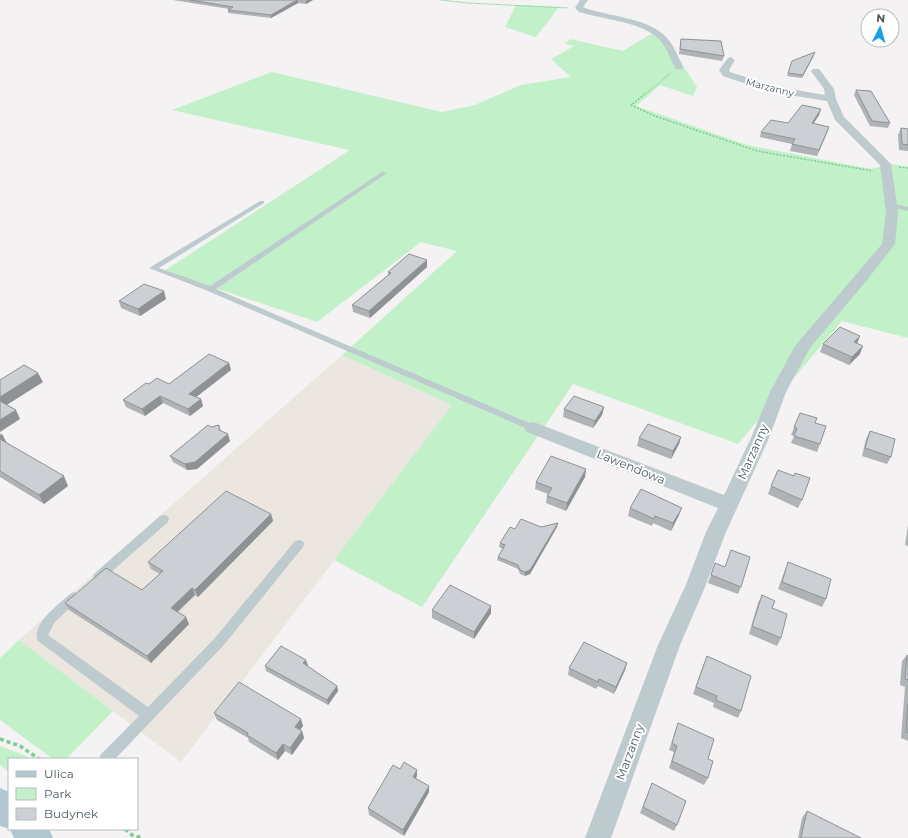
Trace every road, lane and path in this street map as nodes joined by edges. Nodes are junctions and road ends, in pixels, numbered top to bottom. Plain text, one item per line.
1 (441, 0) edge
2 (584, 0) edge
3 (581, 9) junction
4 (731, 60) dead end
5 (679, 67) joint
6 (816, 71) dead end
7 (831, 99) junction
8 (384, 173) dead end
9 (886, 173) junction
10 (262, 202) dead end
11 (899, 207) edge
12 (211, 289) junction
13 (533, 428) joint
14 (729, 505) junction
15 (164, 519) dead end
16 (299, 544) dead end
17 (148, 715) junction
18 (0, 739) edge
19 (38, 758) edge
20 (107, 758) edge
21 (0, 805) edge
22 (8, 812) edge
23 (126, 830) edge
24 (142, 838) edge
25 (598, 838) edge

1 - 3 path
2 - 3 street
3 - 5 street
4 - 7 street, Marzanny
5 - 9 path
6 - 7 street, Marzanny
7 - 9 street, Marzanny
8 - 12 lane
9 - 11 street, Marzanny
10 - 12 lane
11 - 14 street, Marzanny
12 - 13 lane
13 - 14 street, Lawendowa
14 - 25 street, Marzanny
15 - 17 lane
16 - 17 lane
17 - 20 lane
18 - 19 path
21 - 22 main road
23 - 24 path

